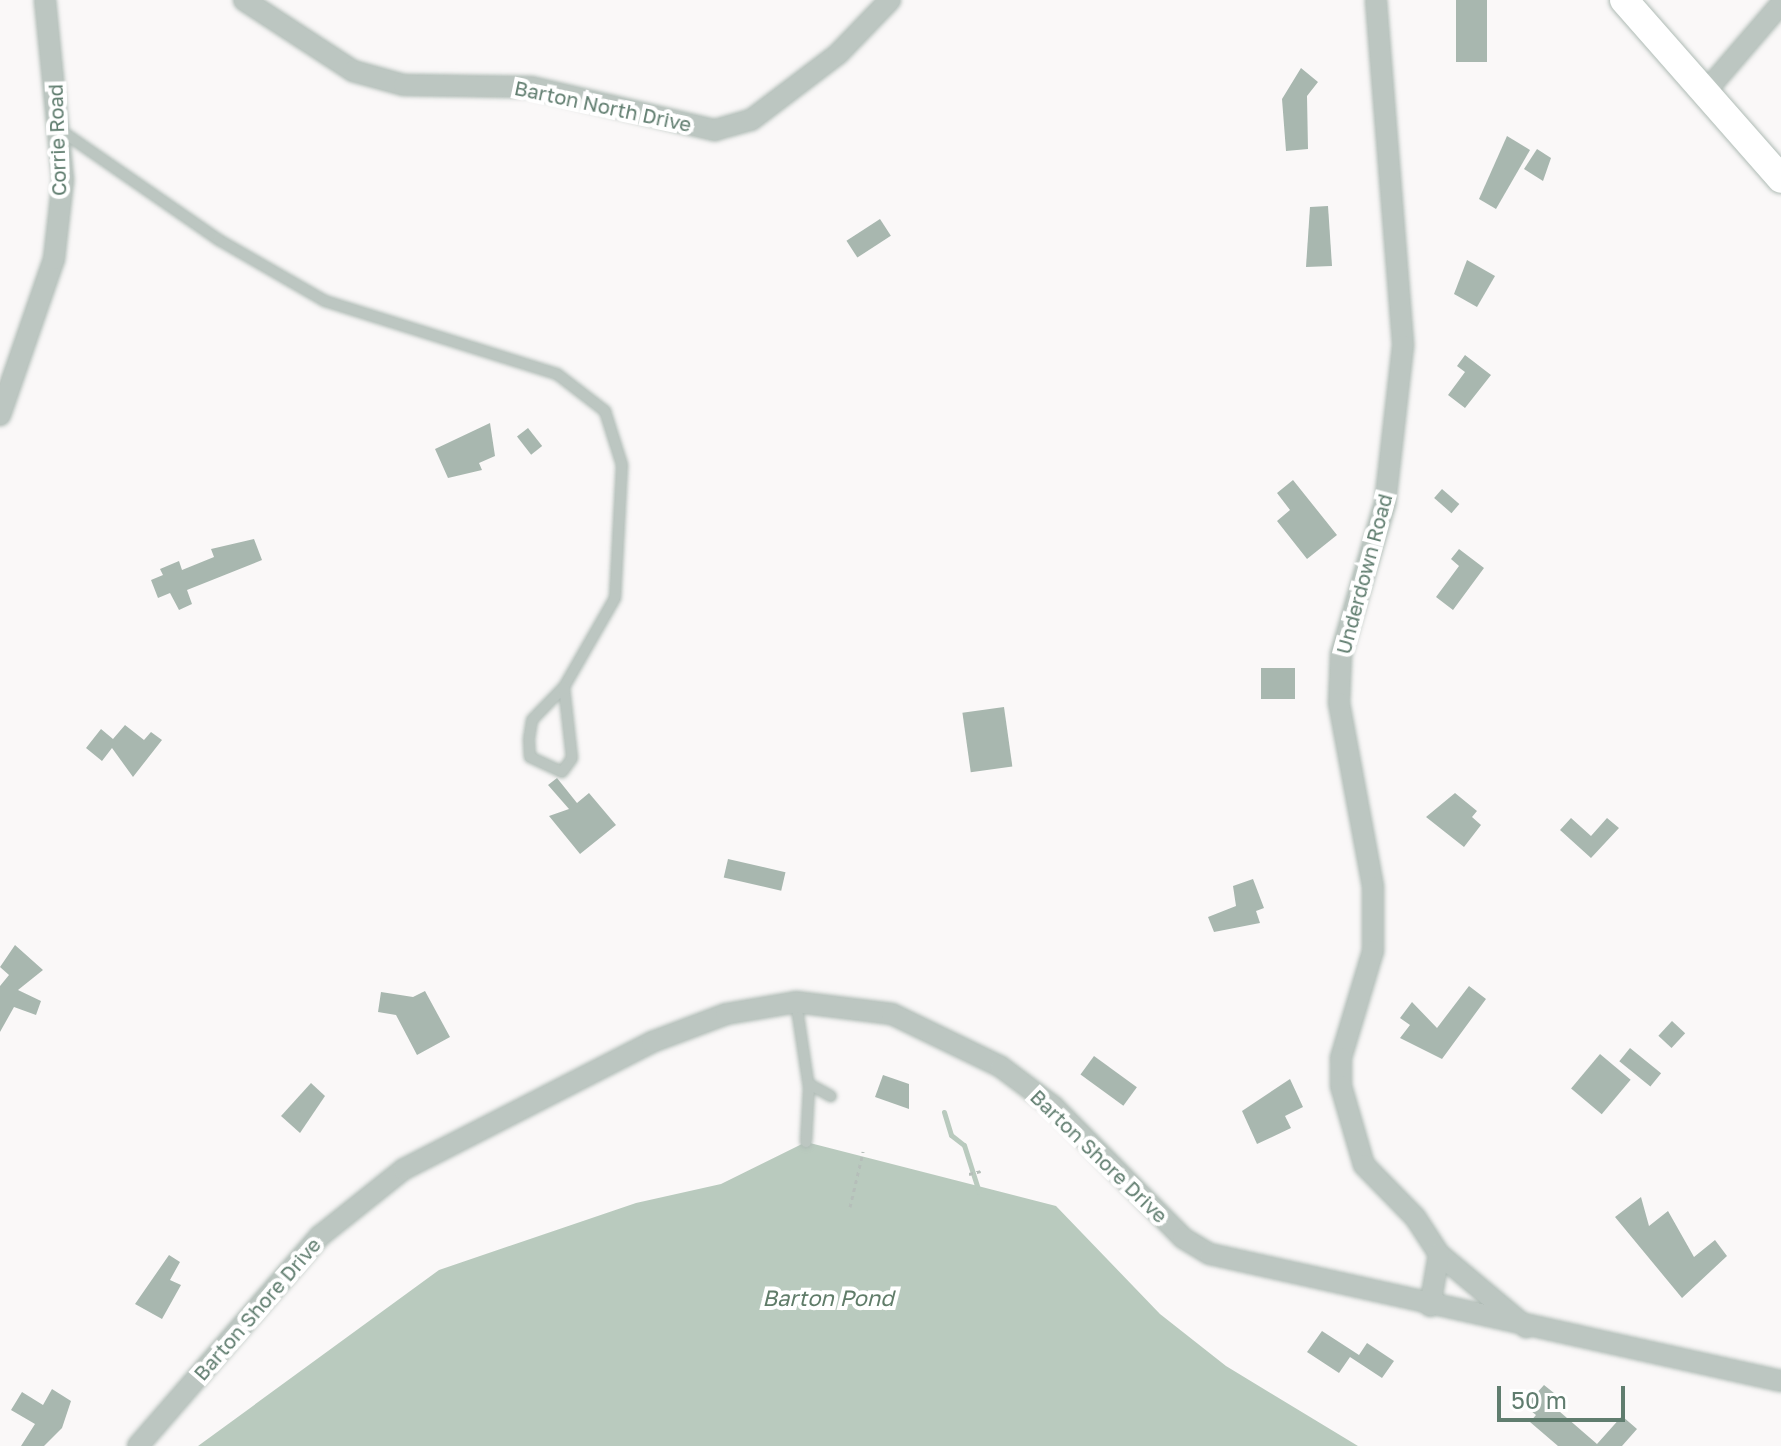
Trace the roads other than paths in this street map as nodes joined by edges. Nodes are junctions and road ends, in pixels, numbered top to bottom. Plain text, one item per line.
1 (45, 0) edge
2 (244, 0) edge
3 (890, 0) edge
4 (1376, 0) edge
5 (1624, 0) edge
6 (1781, 4) edge
7 (1707, 90) junction
8 (60, 130) junction
9 (1781, 179) edge
10 (0, 415) edge
11 (564, 687) junction
12 (796, 1002) junction
13 (809, 1084) junction
14 (831, 1096) dead end
15 (806, 1142) dead end
16 (1439, 1254) junction
17 (1430, 1306) junction
18 (1529, 1330) junction
19 (1781, 1381) edge
20 (138, 1446) edge

1 - 8 street, Corrie Road
2 - 3 street, Barton North Drive
4 - 16 street, Underdown Road
5 - 7 street
6 - 7 street
7 - 9 street
8 - 10 street, Corrie Road
8 - 11 lane
11 - 11 lane
12 - 13 lane
12 - 17 street, Barton Shore Drive
12 - 20 street, Barton Shore Drive
13 - 14 lane
13 - 15 lane
16 - 17 street
16 - 18 street, Underdown Road
17 - 18 street, Barton Shore Drive
18 - 19 street, Barton Shore Drive

